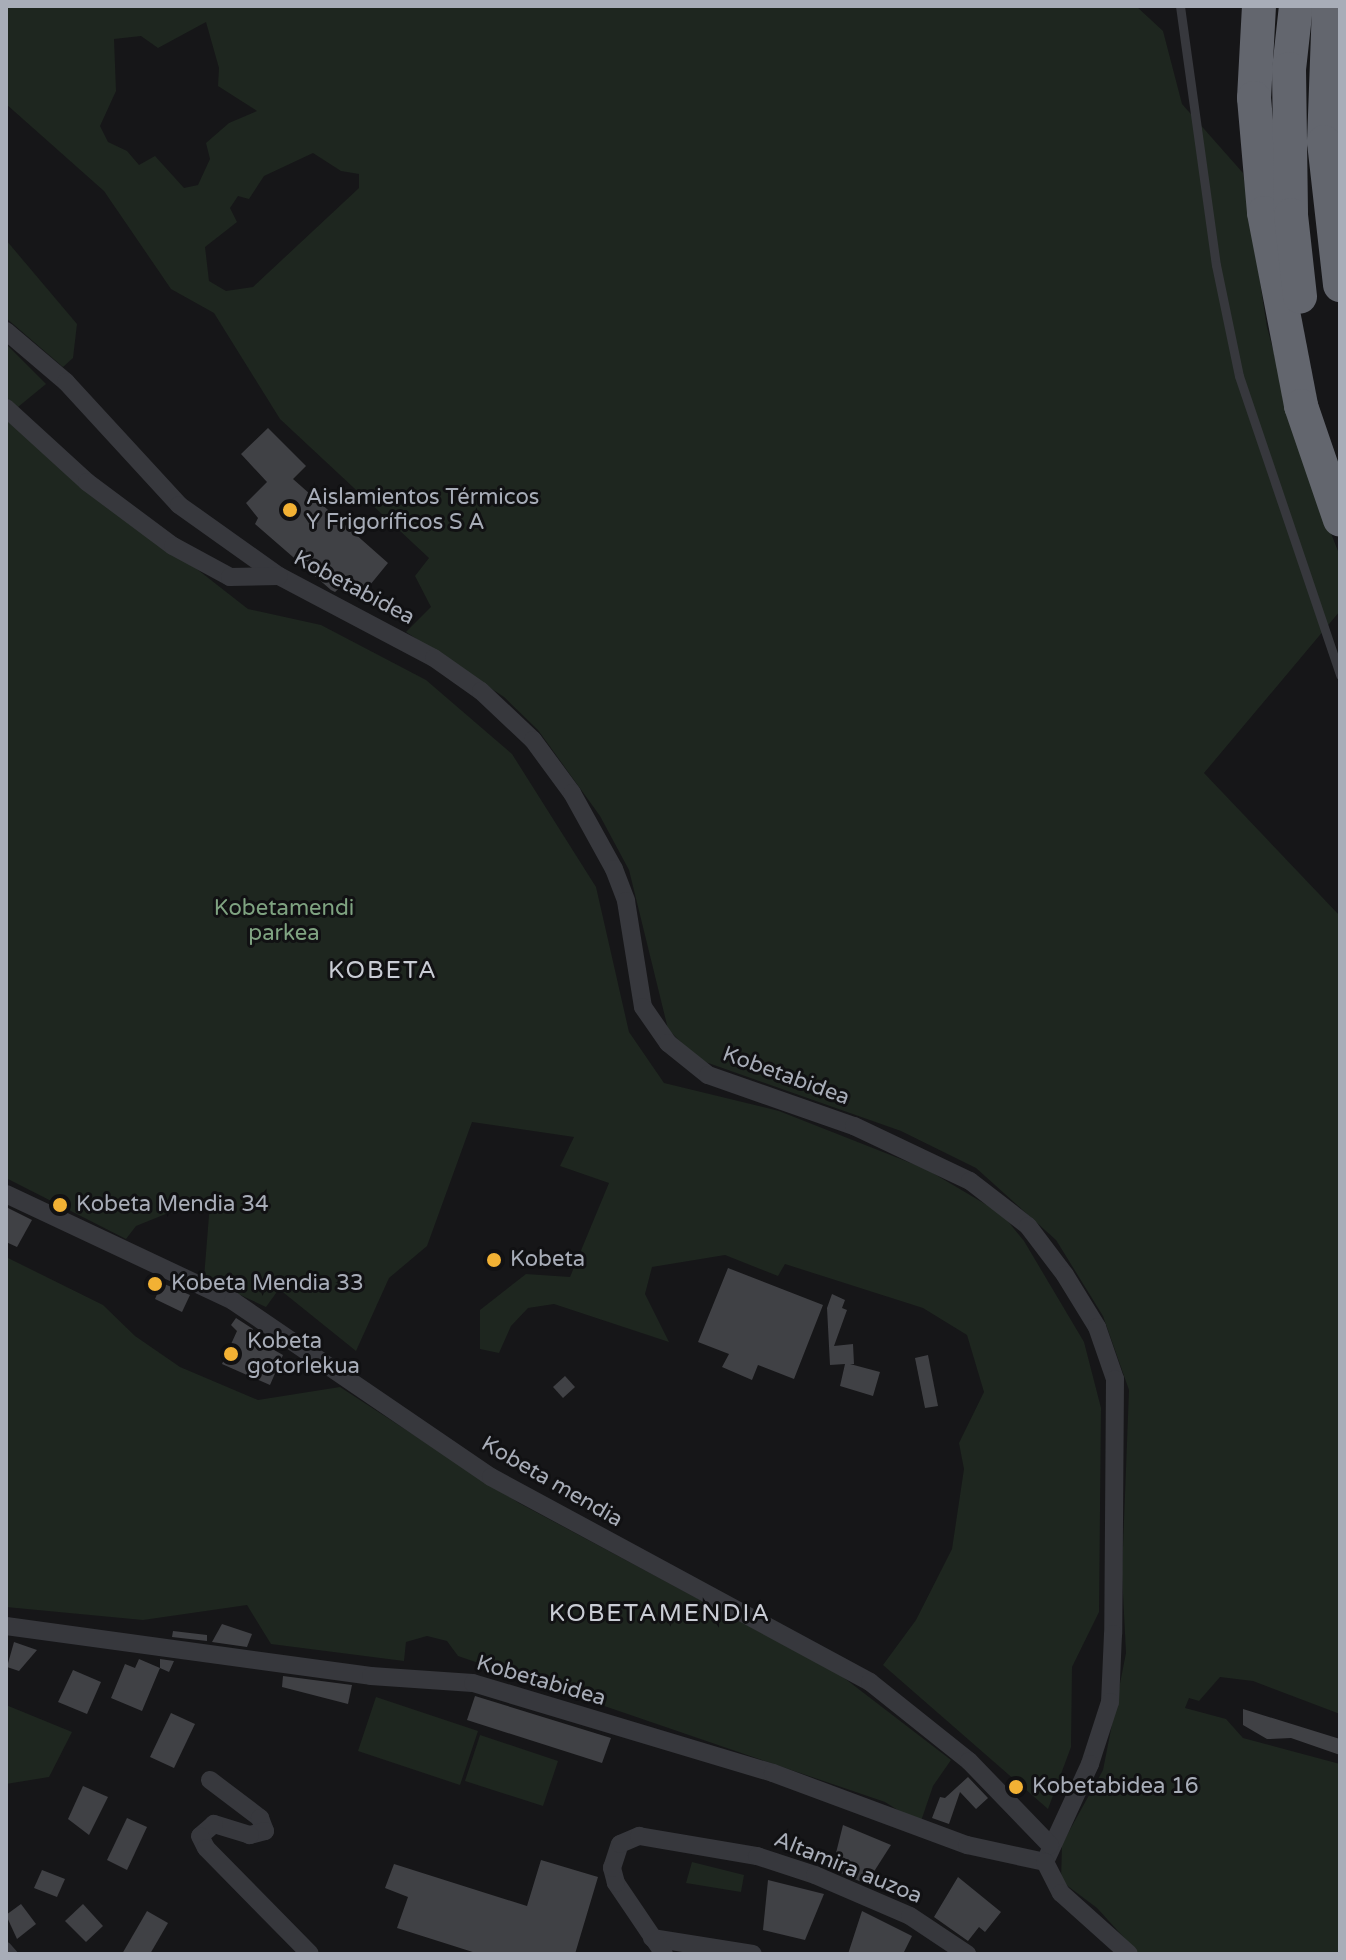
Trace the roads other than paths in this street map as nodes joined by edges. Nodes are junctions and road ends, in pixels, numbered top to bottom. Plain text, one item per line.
1 (1180, 6) edge
2 (1259, 6) edge
3 (1296, 6) edge
4 (1329, 6) edge
5 (1340, 285) edge
6 (6, 331) edge
7 (6, 408) edge
8 (1340, 472) edge
9 (1340, 520) edge
10 (279, 576) junction
11 (1340, 675) edge
12 (6, 1194) edge
13 (6, 1626) edge
14 (210, 1780) dead end
15 (1047, 1854) junction
16 (652, 1938) junction
17 (6, 1946) edge
18 (13, 1954) edge
19 (310, 1954) edge
20 (664, 1954) edge
21 (753, 1954) edge
22 (967, 1954) edge
23 (1129, 1954) edge

1 - 11 lane
2 - 9 highway
3 - 8 highway
4 - 5 highway
6 - 10 street, Kobetabidea
7 - 10 street
10 - 15 street, Kobetabidea
12 - 15 street, Kobeta mendia
13 - 15 street, Kobetabidea
14 - 19 street
15 - 23 street, Kobeta mendia
16 - 20 street, Altamira auzoa
16 - 21 street
16 - 22 street, Altamira auzoa
17 - 18 lane

